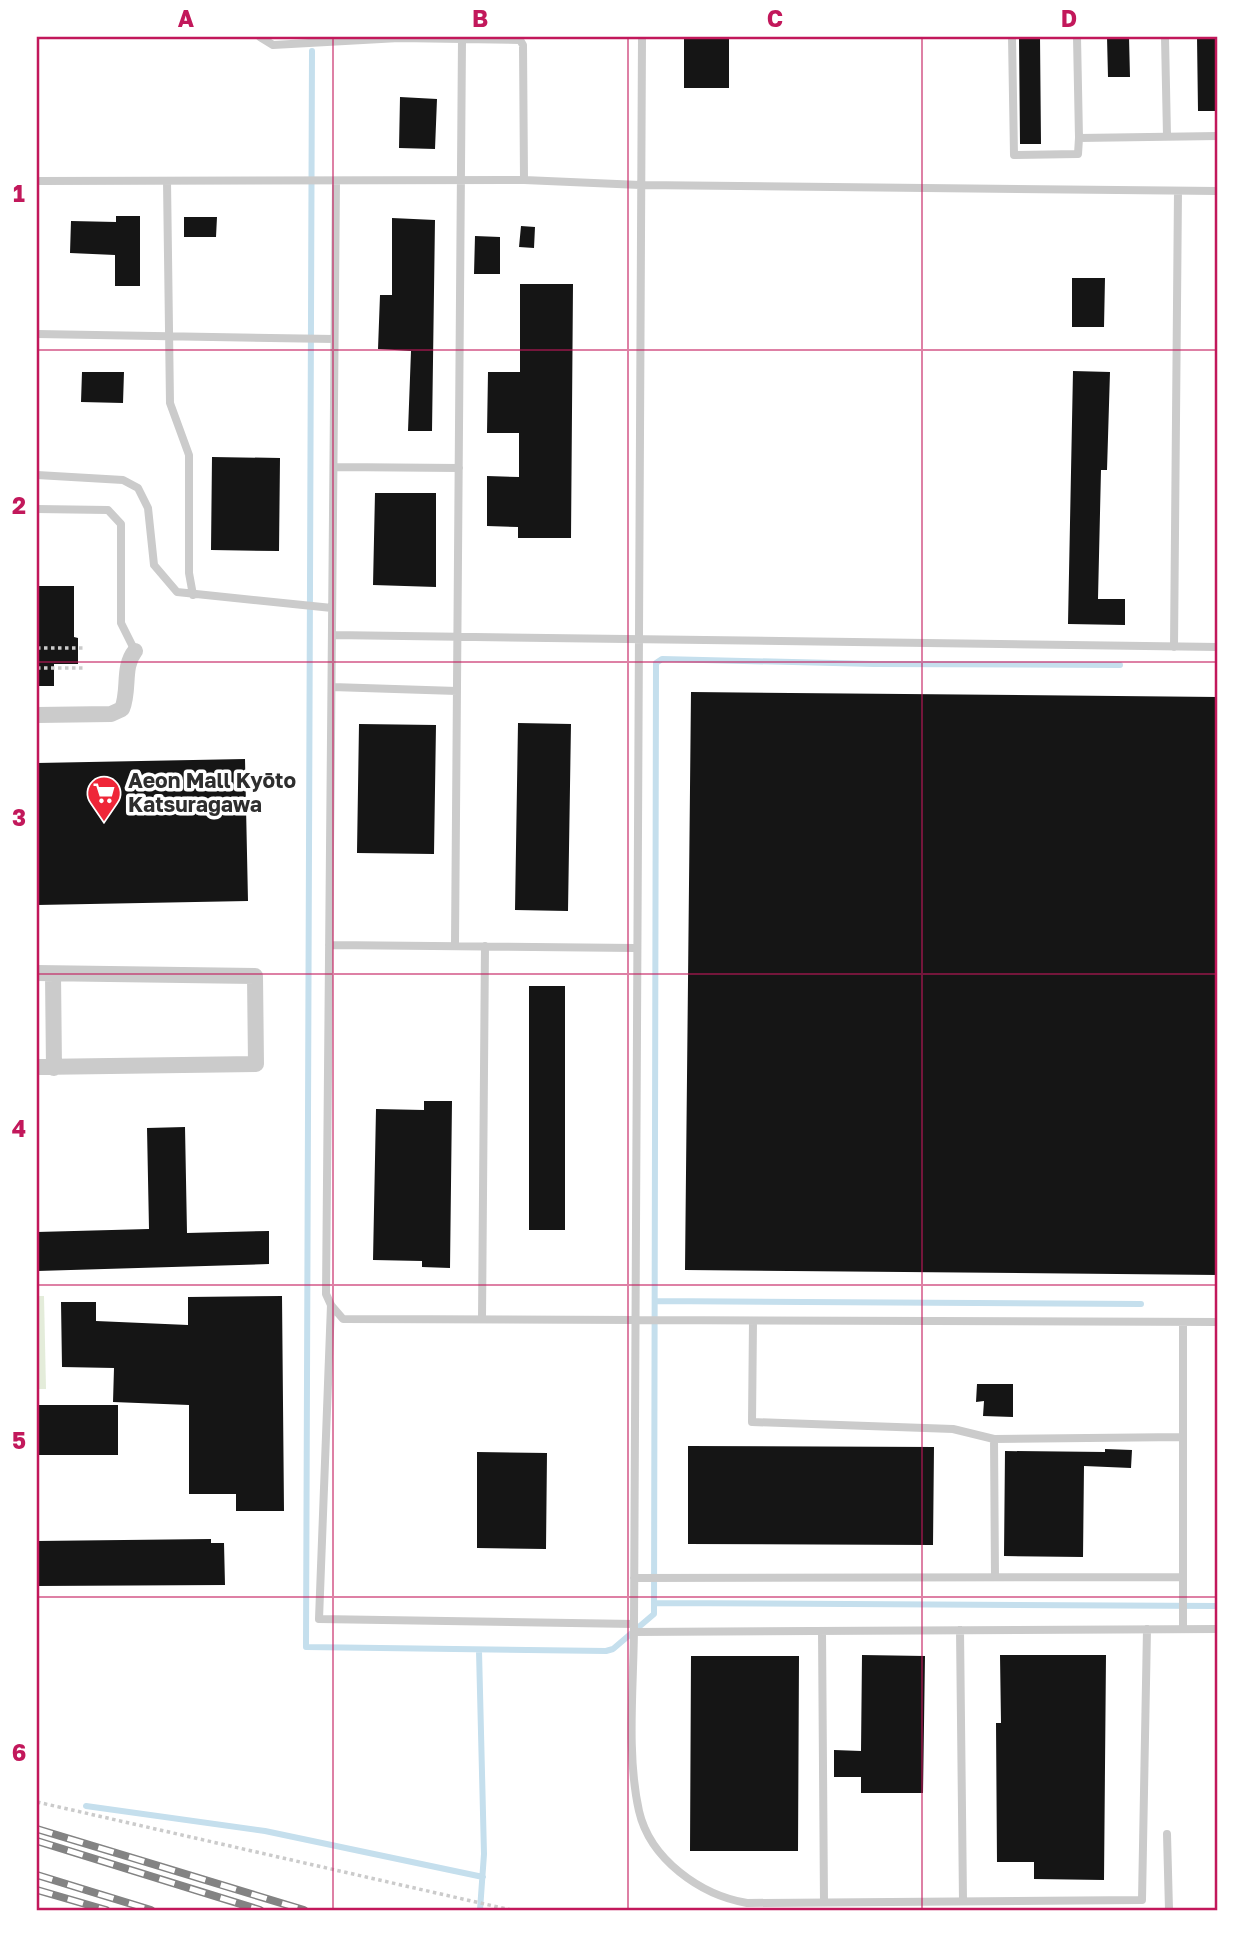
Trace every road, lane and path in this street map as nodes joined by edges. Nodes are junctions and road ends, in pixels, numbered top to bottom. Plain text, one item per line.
1 (260, 37) edge
2 (642, 37) edge
3 (1012, 37) edge
4 (1077, 37) edge
5 (1165, 37) edge
6 (462, 40) junction
7 (1167, 136) junction
8 (1218, 136) edge
9 (1079, 138) junction
10 (37, 180) edge
11 (461, 180) junction
12 (524, 180) junction
13 (167, 181) junction
14 (336, 181) junction
15 (640, 185) junction
16 (1178, 191) junction
17 (1218, 191) edge
18 (37, 334) edge
19 (169, 334) junction
20 (334, 339) junction
21 (334, 467) junction
22 (459, 468) junction
23 (37, 475) edge
24 (37, 509) edge
25 (193, 595) junction
26 (332, 608) junction
27 (332, 635) junction
28 (457, 638) junction
29 (637, 641) junction
30 (1174, 647) junction
31 (1218, 647) edge
32 (37, 648) edge
33 (85, 648) dead end
34 (135, 651) joint
35 (37, 668) edge
36 (85, 668) dead end
37 (332, 687) junction
38 (457, 691) junction
39 (37, 715) edge
40 (329, 945) junction
41 (455, 945) junction
42 (485, 946) junction
43 (635, 948) junction
44 (45, 974) edge
45 (37, 1067) edge
46 (54, 1068) junction
47 (331, 1306) junction
48 (482, 1319) junction
49 (635, 1320) junction
50 (753, 1321) junction
51 (1183, 1322) junction
52 (1218, 1322) edge
53 (1183, 1437) junction
54 (994, 1439) junction
55 (995, 1577) junction
56 (1183, 1577) junction
57 (634, 1578) junction
58 (634, 1628) junction
59 (1147, 1629) junction
60 (1183, 1629) junction
61 (1218, 1629) edge
62 (960, 1630) junction
63 (822, 1631) junction
64 (37, 1802) edge
65 (1167, 1834) dead end
66 (963, 1901) junction
67 (824, 1902) junction
68 (511, 1910) edge
69 (1169, 1910) edge

1 - 6 lane
2 - 15 lane
3 - 9 lane
4 - 9 lane
5 - 7 lane
6 - 11 lane
6 - 12 lane
7 - 8 lane
7 - 9 lane
10 - 13 lane
11 - 12 lane
11 - 14 lane
11 - 22 lane
12 - 15 lane
13 - 14 lane
13 - 19 lane
14 - 20 lane
15 - 16 lane
15 - 29 lane
16 - 17 lane
16 - 30 lane
18 - 19 lane
19 - 20 lane
19 - 25 lane
20 - 21 lane
21 - 22 lane
21 - 26 lane
22 - 28 lane
23 - 25 lane
24 - 34 lane
25 - 26 lane
26 - 27 lane
27 - 28 lane
27 - 37 lane
28 - 29 lane
28 - 38 lane
29 - 30 lane
29 - 43 lane
30 - 31 lane
32 - 33 path
34 - 39 street
35 - 36 path
37 - 38 lane
37 - 40 lane
38 - 41 lane
40 - 41 lane
40 - 47 lane
41 - 42 lane
42 - 43 lane
42 - 48 lane
43 - 49 lane
44 - 46 street
44 - 46 street
45 - 46 street
47 - 48 lane
47 - 58 lane
48 - 49 lane
49 - 50 lane
49 - 57 lane
50 - 51 lane
50 - 54 lane
51 - 52 lane
51 - 53 lane
53 - 54 lane
53 - 56 lane
54 - 55 lane
55 - 56 lane
55 - 57 lane
56 - 60 lane
57 - 58 lane
58 - 63 lane
58 - 67 lane
59 - 60 lane
59 - 62 lane
59 - 66 lane
60 - 61 lane
62 - 63 lane
62 - 66 lane
63 - 67 lane
64 - 68 path
65 - 69 lane
66 - 67 lane

